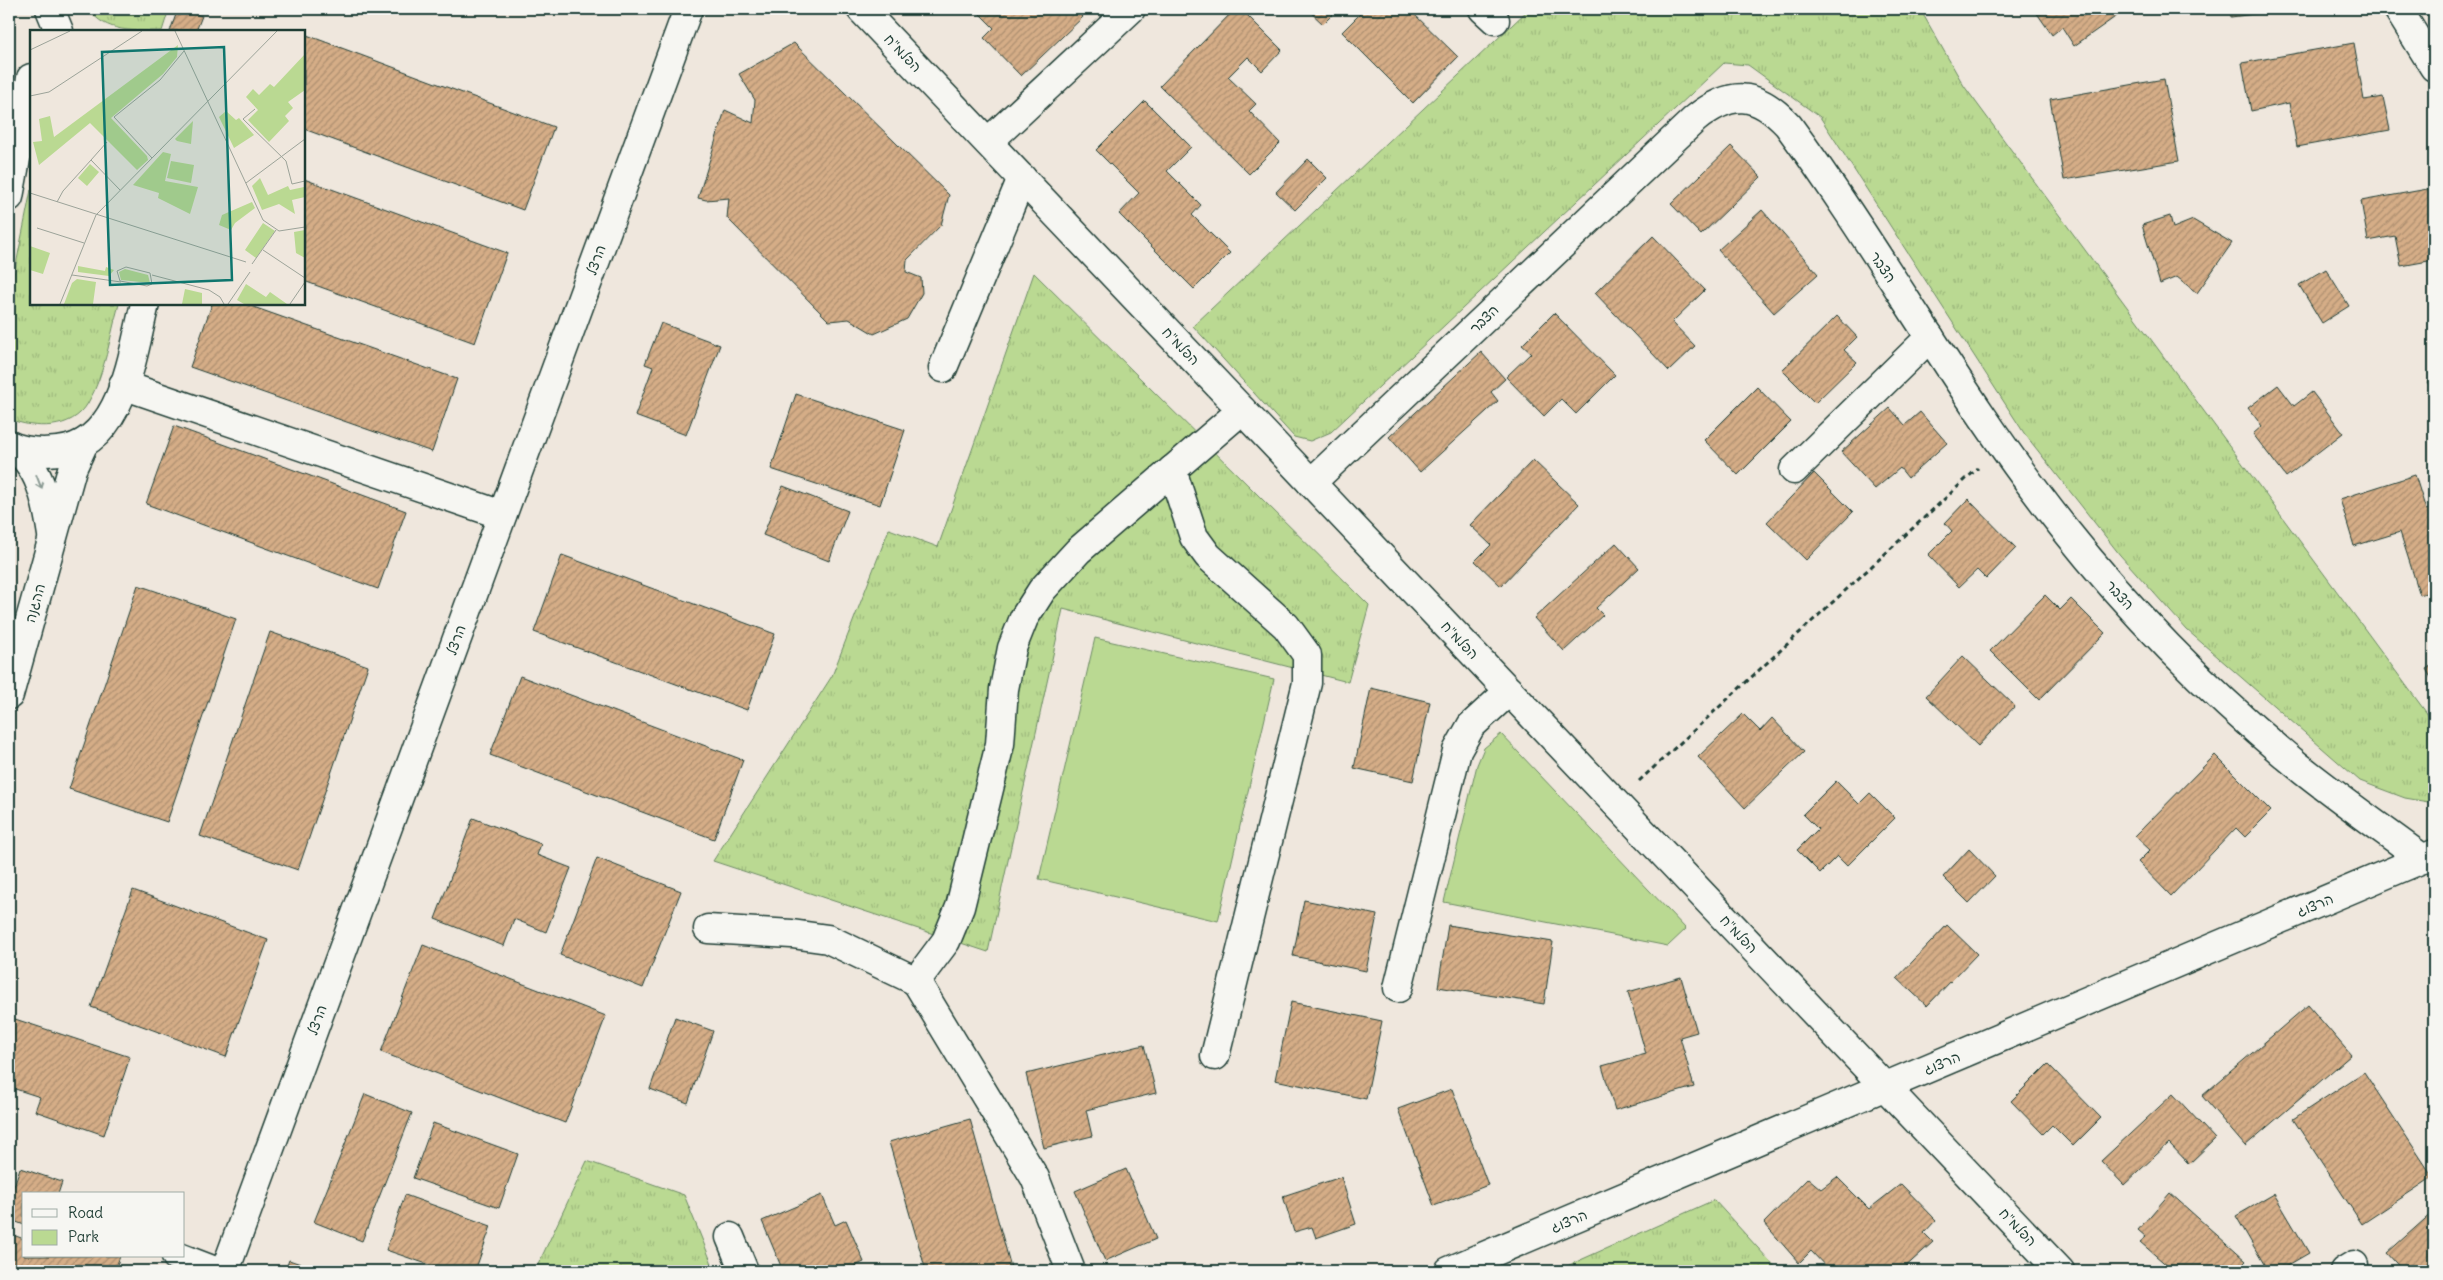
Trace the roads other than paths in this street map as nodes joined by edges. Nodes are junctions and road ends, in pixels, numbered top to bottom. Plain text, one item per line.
1 (44, 9) edge
2 (50, 9) edge
3 (688, 9) edge
4 (861, 9) edge
5 (1131, 9) edge
6 (2398, 9) edge
7 (40, 30) edge
8 (59, 30) edge
9 (2434, 68) edge
10 (30, 83) edge
11 (30, 112) edge
12 (20, 137) junction
13 (988, 142) junction
14 (1022, 178) junction
15 (9, 197) edge
16 (145, 305) edge
17 (1930, 337) junction
18 (943, 368) dead end
19 (124, 385) junction
20 (1242, 410) junction
21 (84, 443) junction
22 (9, 445) edge
23 (1172, 470) junction
24 (1794, 470) dead end
25 (1311, 483) junction
26 (502, 515) junction
27 (52, 539) junction
28 (1509, 691) junction
29 (9, 695) edge
30 (2429, 857) edge
31 (708, 929) dead end
32 (916, 981) junction
33 (1398, 988) dead end
34 (1214, 1056) dead end
35 (1884, 1087) junction
36 (730, 1237) dead end
37 (181, 1258) edge
38 (215, 1271) edge
39 (224, 1271) edge
40 (744, 1271) edge
41 (1071, 1271) edge
42 (1449, 1271) edge
43 (2060, 1271) edge

1 - 7 street
2 - 8 street
3 - 26 street, הרצל
4 - 13 street, הפלמ"ח
5 - 13 street
6 - 9 street
10 - 12 street
11 - 12 street
12 - 15 street
13 - 14 street, הפלמ"ח
14 - 18 street
14 - 20 street, הפלמ"ח
16 - 19 street, ההגנה
17 - 24 street
17 - 25 street, הצבר
17 - 30 street, הצבר
19 - 21 street, ההגנה
19 - 26 street
20 - 23 street
20 - 25 street, הפלמ"ח
21 - 22 street, ההגנה
21 - 27 street, ההגנה
22 -> 27 street, ההגנה
23 - 32 street
23 - 34 street
25 - 28 street, הפלמ"ח
26 - 39 street, הרצל
27 - 29 street, ההגנה
28 - 33 street
28 - 35 street, הפלמ"ח
30 - 35 street, הרצוג
31 - 32 street
32 - 41 street
35 - 42 street, הרצוג
35 - 43 street, הפלמ"ח
36 - 40 street
37 - 38 street

